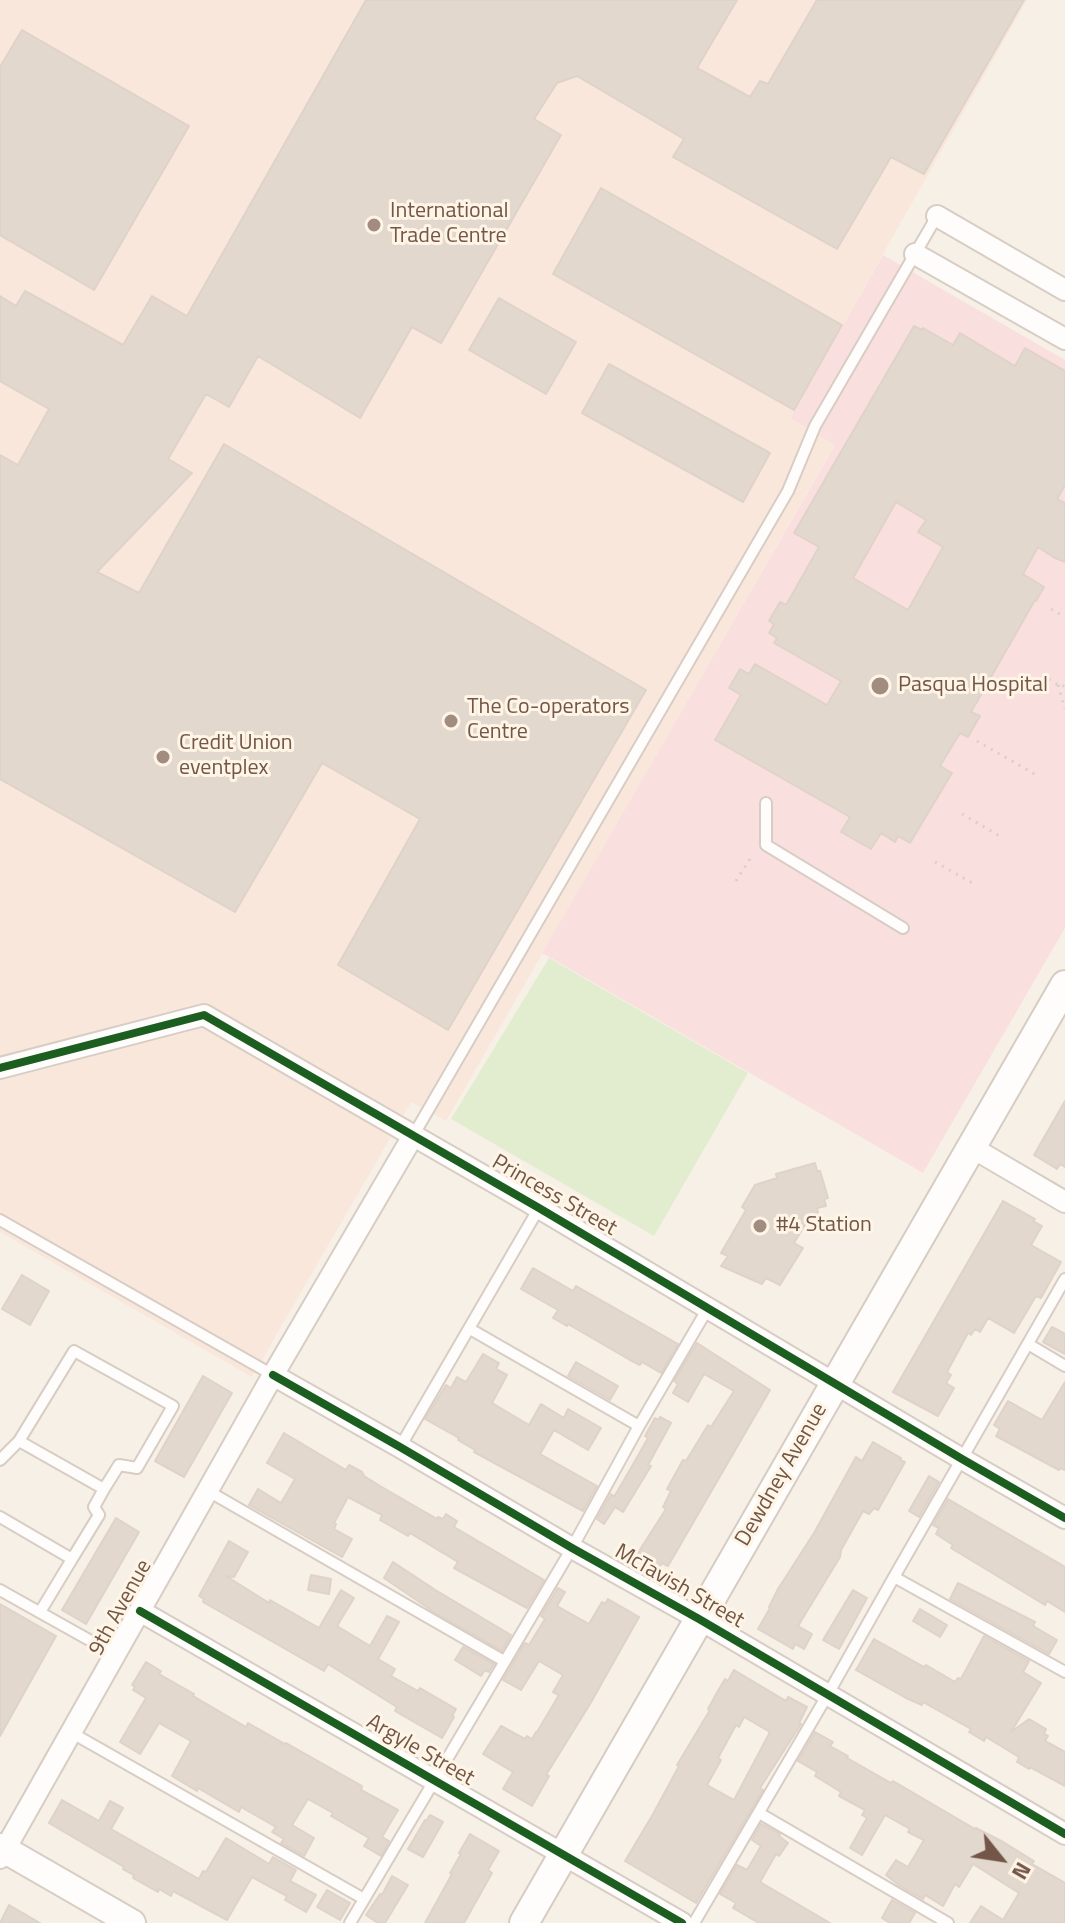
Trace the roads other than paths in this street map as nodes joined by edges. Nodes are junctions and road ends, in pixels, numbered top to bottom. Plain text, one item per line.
1 (937, 216) joint
2 (915, 254) junction
3 (1065, 290) edge
4 (1065, 339) edge
5 (766, 803) dead end
6 (903, 928) dead end
7 (1065, 985) edge
8 (0, 1068) edge
9 (413, 1136) junction
10 (971, 1147) junction
11 (1065, 1202) edge
12 (539, 1208) junction
13 (0, 1220) edge
14 (1065, 1279) edge
15 (708, 1308) junction
16 (470, 1329) junction
17 (1028, 1344) junction
18 (1065, 1366) edge
19 (273, 1375) junction
20 (835, 1382) junction
21 (639, 1426) junction
22 (19, 1441) junction
23 (400, 1447) junction
24 (962, 1459) junction
25 (0, 1460) edge
26 (104, 1489) junction
27 (208, 1491) junction
28 (0, 1517) edge
29 (1065, 1518) edge
30 (572, 1548) junction
31 (72, 1559) junction
32 (894, 1577) junction
33 (0, 1590) edge
34 (140, 1611) junction
35 (40, 1612) junction
36 (699, 1619) junction
37 (116, 1655) junction
38 (504, 1661) junction
39 (1065, 1672) edge
40 (828, 1694) junction
41 (72, 1733) junction
42 (436, 1780) junction
43 (759, 1813) junction
44 (1065, 1834) edge
45 (2, 1851) edge
46 (563, 1856) junction
47 (364, 1899) junction
48 (132, 1923) edge
49 (350, 1923) edge
50 (524, 1923) edge
51 (682, 1923) edge
52 (694, 1923) edge
53 (948, 1923) edge

1 - 2 lane
1 - 3 street
2 - 4 street
2 - 9 lane
5 - 6 lane
7 - 10 main road, Dewdney Avenue
8 - 9 street, Princess Street
9 - 12 street, Princess Street
9 - 19 street, 9th Avenue
10 - 11 street
10 - 20 main road, Dewdney Avenue
12 - 15 street, Princess Street
12 - 16 lane
13 - 19 lane
14 - 17 lane
15 - 20 street, Princess Street
15 - 21 lane
16 - 21 lane
16 - 23 lane
17 - 18 lane
17 - 24 lane
19 - 23 street, McTavish Street
19 - 27 street, 9th Avenue
20 - 24 street, Princess Street
20 - 36 main road, Dewdney Avenue
21 - 30 lane
22 - 25 lane
22 - 26 lane
22 - 26 lane
23 - 30 street, McTavish Street
24 - 29 street, Princess Street
24 - 32 lane
26 - 31 lane
27 - 34 street, 9th Avenue
27 - 38 lane
28 - 31 lane
30 - 36 street, McTavish Street
30 - 38 lane
31 - 35 lane
32 - 39 lane
32 - 40 lane
33 - 35 lane
34 - 37 street, 9th Avenue
34 - 42 street, Argyle Street
35 - 37 lane
36 - 40 street, McTavish Street
36 - 46 main road, Dewdney Avenue
37 - 41 street, 9th Avenue
38 - 42 lane
40 - 43 lane
40 - 44 street, McTavish Street
41 - 45 street, 9th Avenue
41 - 47 lane
42 - 46 street, Argyle Street
42 - 47 lane
43 - 52 lane
43 - 53 lane
45 - 48 street
46 - 50 main road, Dewdney Avenue
46 - 51 street, Argyle Street
47 - 49 lane

